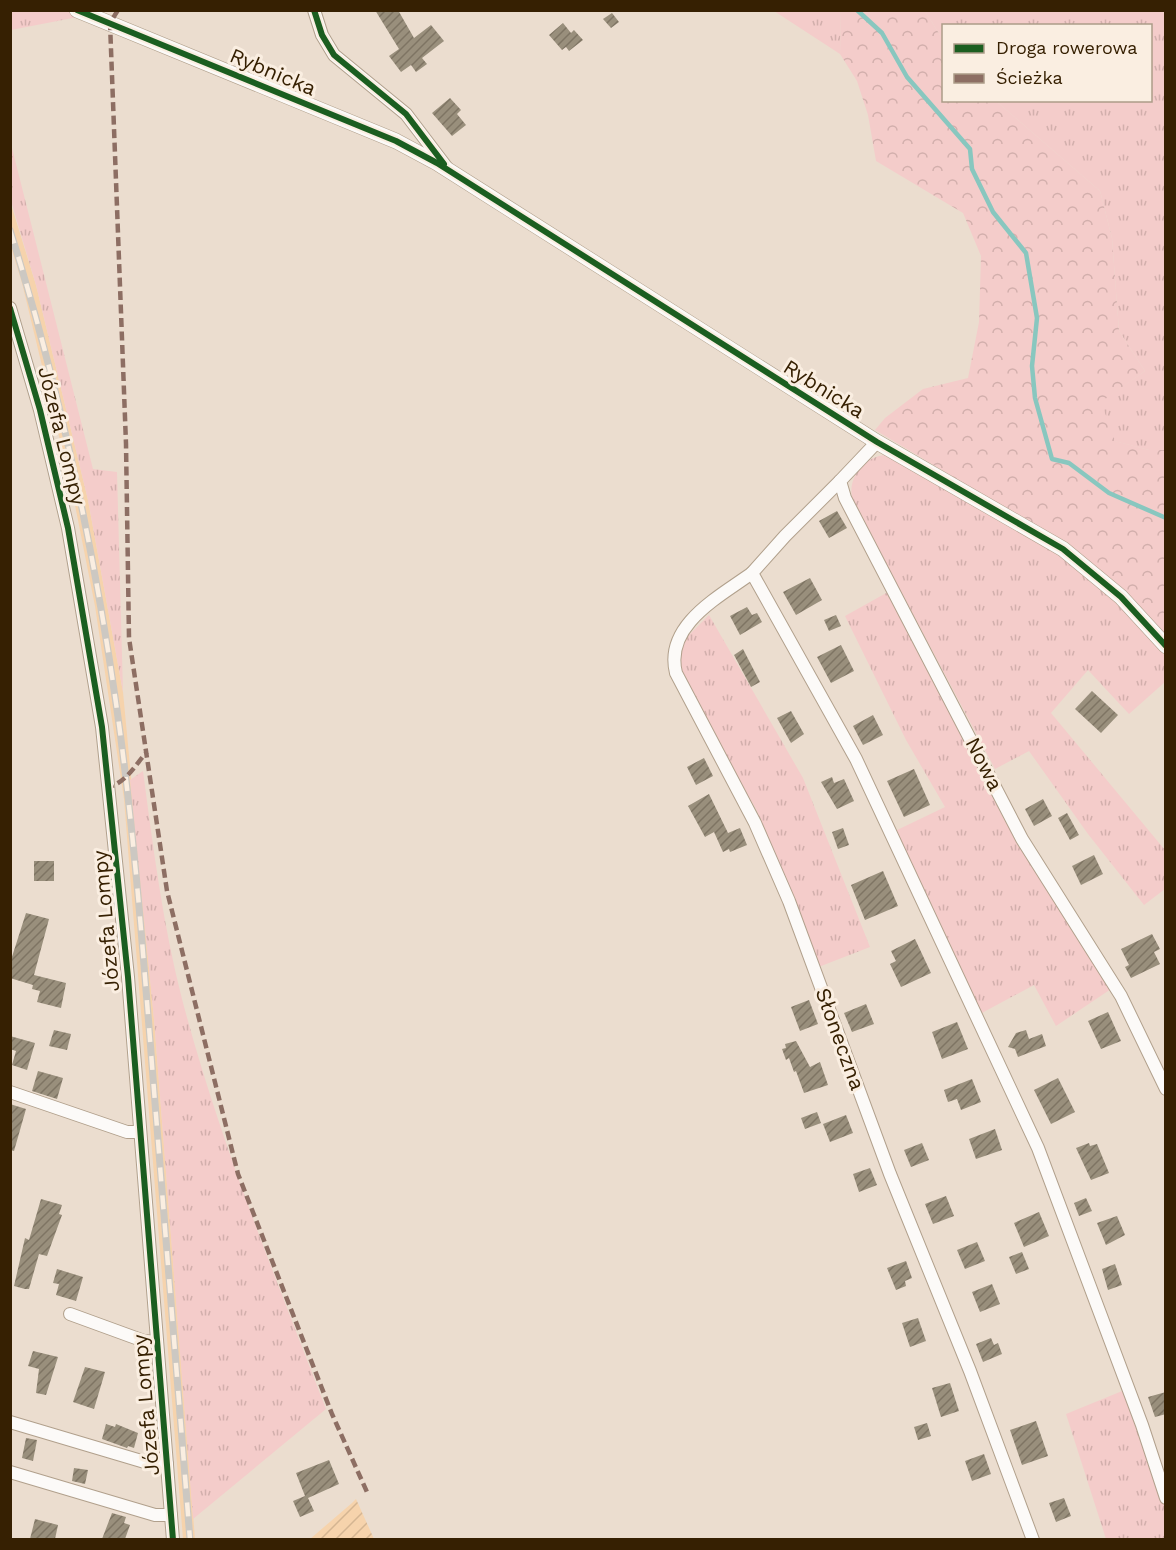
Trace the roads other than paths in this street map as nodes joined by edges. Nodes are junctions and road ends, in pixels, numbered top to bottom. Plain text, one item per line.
1 (77, 10) edge
2 (314, 10) edge
3 (452, 173) junction
4 (10, 308) edge
5 (877, 442) junction
6 (840, 481) junction
7 (752, 573) junction
8 (1166, 646) edge
9 (1166, 1089) edge
10 (10, 1092) edge
11 (140, 1132) junction
12 (70, 1314) dead end
13 (157, 1342) junction
14 (10, 1422) edge
15 (167, 1464) junction
16 (10, 1472) edge
17 (1166, 1498) edge
18 (171, 1515) junction
19 (173, 1539) edge
20 (1033, 1539) edge

1 - 3 street, Rybnicka
2 - 3 street, Rybnicka
3 - 5 street, Rybnicka
4 - 11 street, Józefa Lompy
5 - 6 street
5 - 8 street, Rybnicka
6 - 7 street, Słoneczna
6 - 9 street, Nowa
7 - 17 street
7 - 20 street, Słoneczna
10 - 11 street
11 - 13 street, Józefa Lompy
12 - 13 street, Józefa Lompy
13 - 15 street, Józefa Lompy
14 - 15 street, Józefa Lompy
15 - 18 street, Józefa Lompy
16 - 18 street
18 - 19 street, Józefa Lompy

